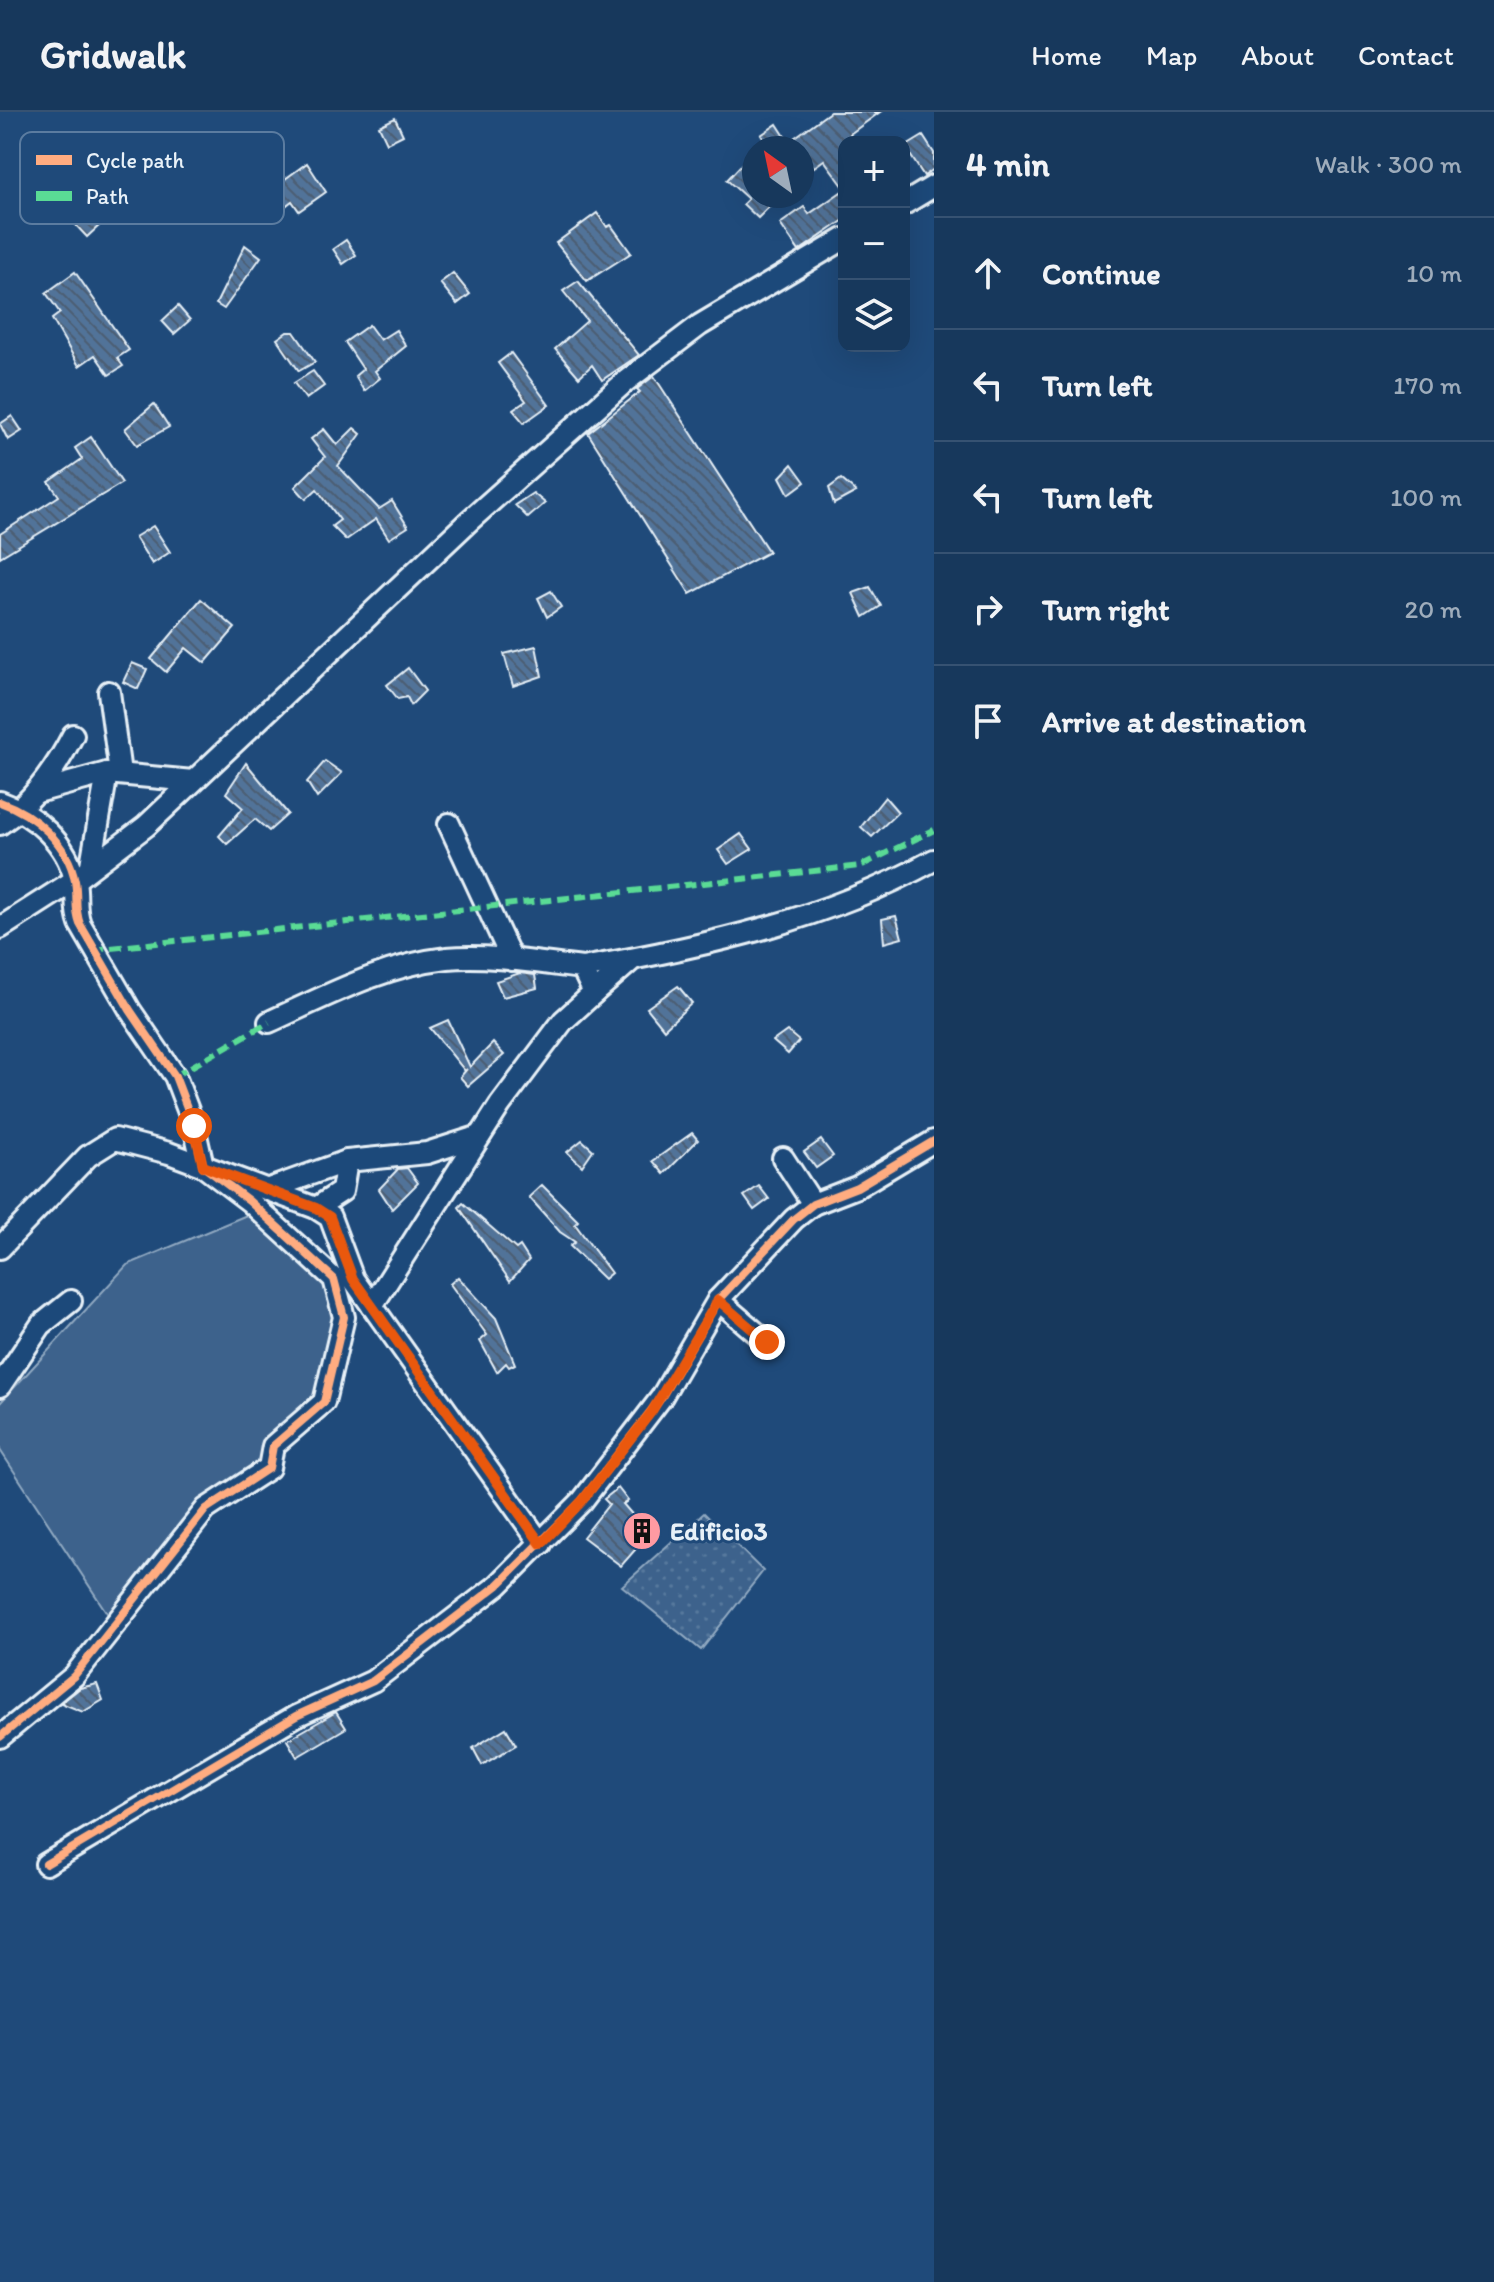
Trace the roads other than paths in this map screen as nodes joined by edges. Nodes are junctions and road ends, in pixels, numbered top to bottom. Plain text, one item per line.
1 (934, 186) edge
2 (910, 200) edge
3 (838, 243) edge
4 (109, 692) dead end
5 (73, 735) dead end
6 (113, 773) junction
7 (193, 781) junction
8 (37, 792) junction
9 (0, 802) edge
10 (22, 809) junction
11 (0, 824) edge
12 (449, 824) dead end
13 (934, 860) edge
14 (91, 865) junction
15 (75, 880) junction
16 (0, 928) edge
17 (633, 959) junction
18 (512, 960) junction
19 (582, 968) junction
20 (594, 993) junction
21 (269, 1022) dead end
22 (480, 1136) junction
23 (934, 1141) edge
24 (783, 1158) dead end
25 (347, 1161) junction
26 (203, 1166) junction
27 (269, 1189) junction
28 (813, 1204) junction
29 (316, 1208) junction
30 (0, 1248) edge
31 (718, 1300) junction
32 (71, 1301) dead end
33 (372, 1306) junction
34 (767, 1342) dead end
35 (0, 1386) edge
36 (541, 1544) junction
37 (0, 1737) edge
38 (46, 1864) dead end

1 - 2 street
3 - 7 street
4 - 6 street
5 - 8 street
6 - 7 street
6 - 8 street
6 - 14 street
7 - 14 street
8 - 10 street
9 - 10 street
10 - 11 street
10 - 15 street
12 - 18 street
13 - 17 street
14 - 15 street
15 - 16 street
15 - 26 street
17 - 19 street
17 - 20 street
18 - 19 street
18 - 21 street
19 - 20 street
20 - 22 street
22 - 25 street
22 - 33 street
23 - 28 street
24 - 28 street
25 - 27 street
25 - 29 street
26 - 27 street
26 - 30 street
26 - 37 street
27 - 29 street
28 - 31 street
29 - 33 street
31 - 34 street
31 - 36 street
32 - 35 street
33 - 36 street
36 - 38 street

